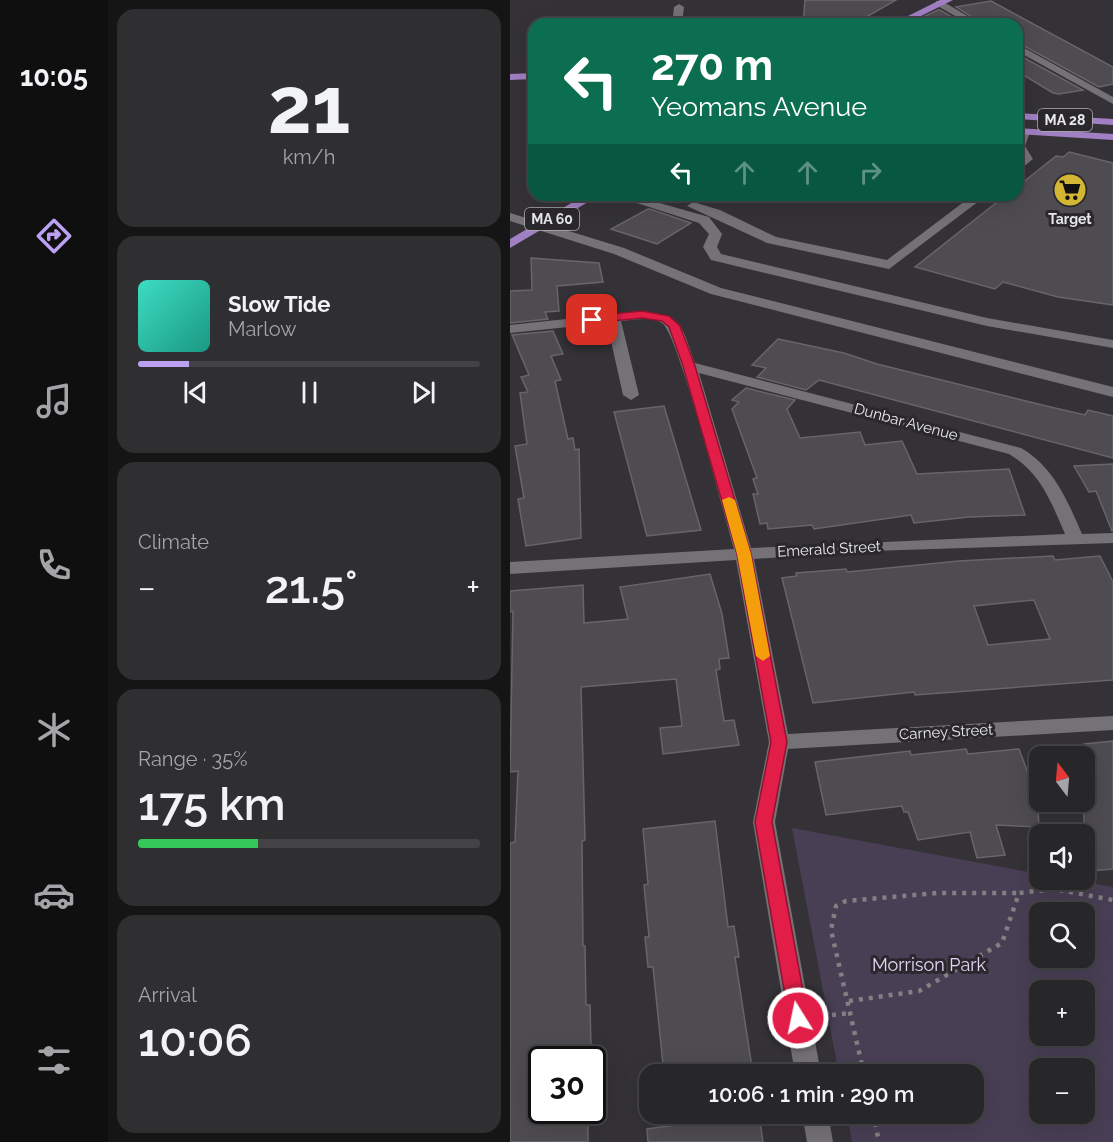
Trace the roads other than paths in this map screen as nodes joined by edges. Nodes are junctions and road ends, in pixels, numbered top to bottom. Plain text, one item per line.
1 (943, 2) edge
2 (679, 7) dead end
3 (678, 18) edge
4 (908, 18) edge
5 (967, 18) edge
6 (1023, 50) edge
7 (510, 76) edge
8 (528, 76) edge
9 (510, 87) edge
10 (528, 87) edge
11 (1112, 99) edge
12 (1023, 116) edge
13 (1113, 122) edge
14 (1023, 132) edge
15 (1113, 137) edge
16 (584, 201) edge
17 (639, 201) edge
18 (678, 201) edge
19 (973, 201) edge
20 (510, 217) edge
21 (539, 227) junction
22 (510, 244) edge
23 (613, 317) junction
24 (510, 329) edge
25 (1113, 344) edge
26 (689, 366) junction
27 (1113, 392) edge
28 (632, 395) dead end
29 (1113, 538) edge
30 (1076, 540) junction
31 (744, 554) junction
32 (510, 568) edge
33 (1113, 723) edge
34 (779, 742) junction
35 (806, 1064) edge
36 (817, 1124) edge
37 (820, 1142) edge

1 - 4 main road
1 - 5 street
2 - 3 street
6 - 11 street
7 - 8 main road
9 - 10 main road
12 - 13 main road, MA 28
14 - 15 main road, MA 28
16 - 21 main road, MA 60
17 - 25 street
18 - 19 street
20 - 21 street
21 - 22 main road, MA 60
21 - 27 street
23 - 24 street
23 - 26 street
23 - 28 street
26 - 30 street, Dunbar Avenue
26 - 31 street
29 - 30 street, Emerald Street
30 - 31 street, Emerald Street
31 - 32 street, Emerald Street
31 - 34 street
33 - 34 street, Carney Street
34 - 35 street
36 - 37 street

